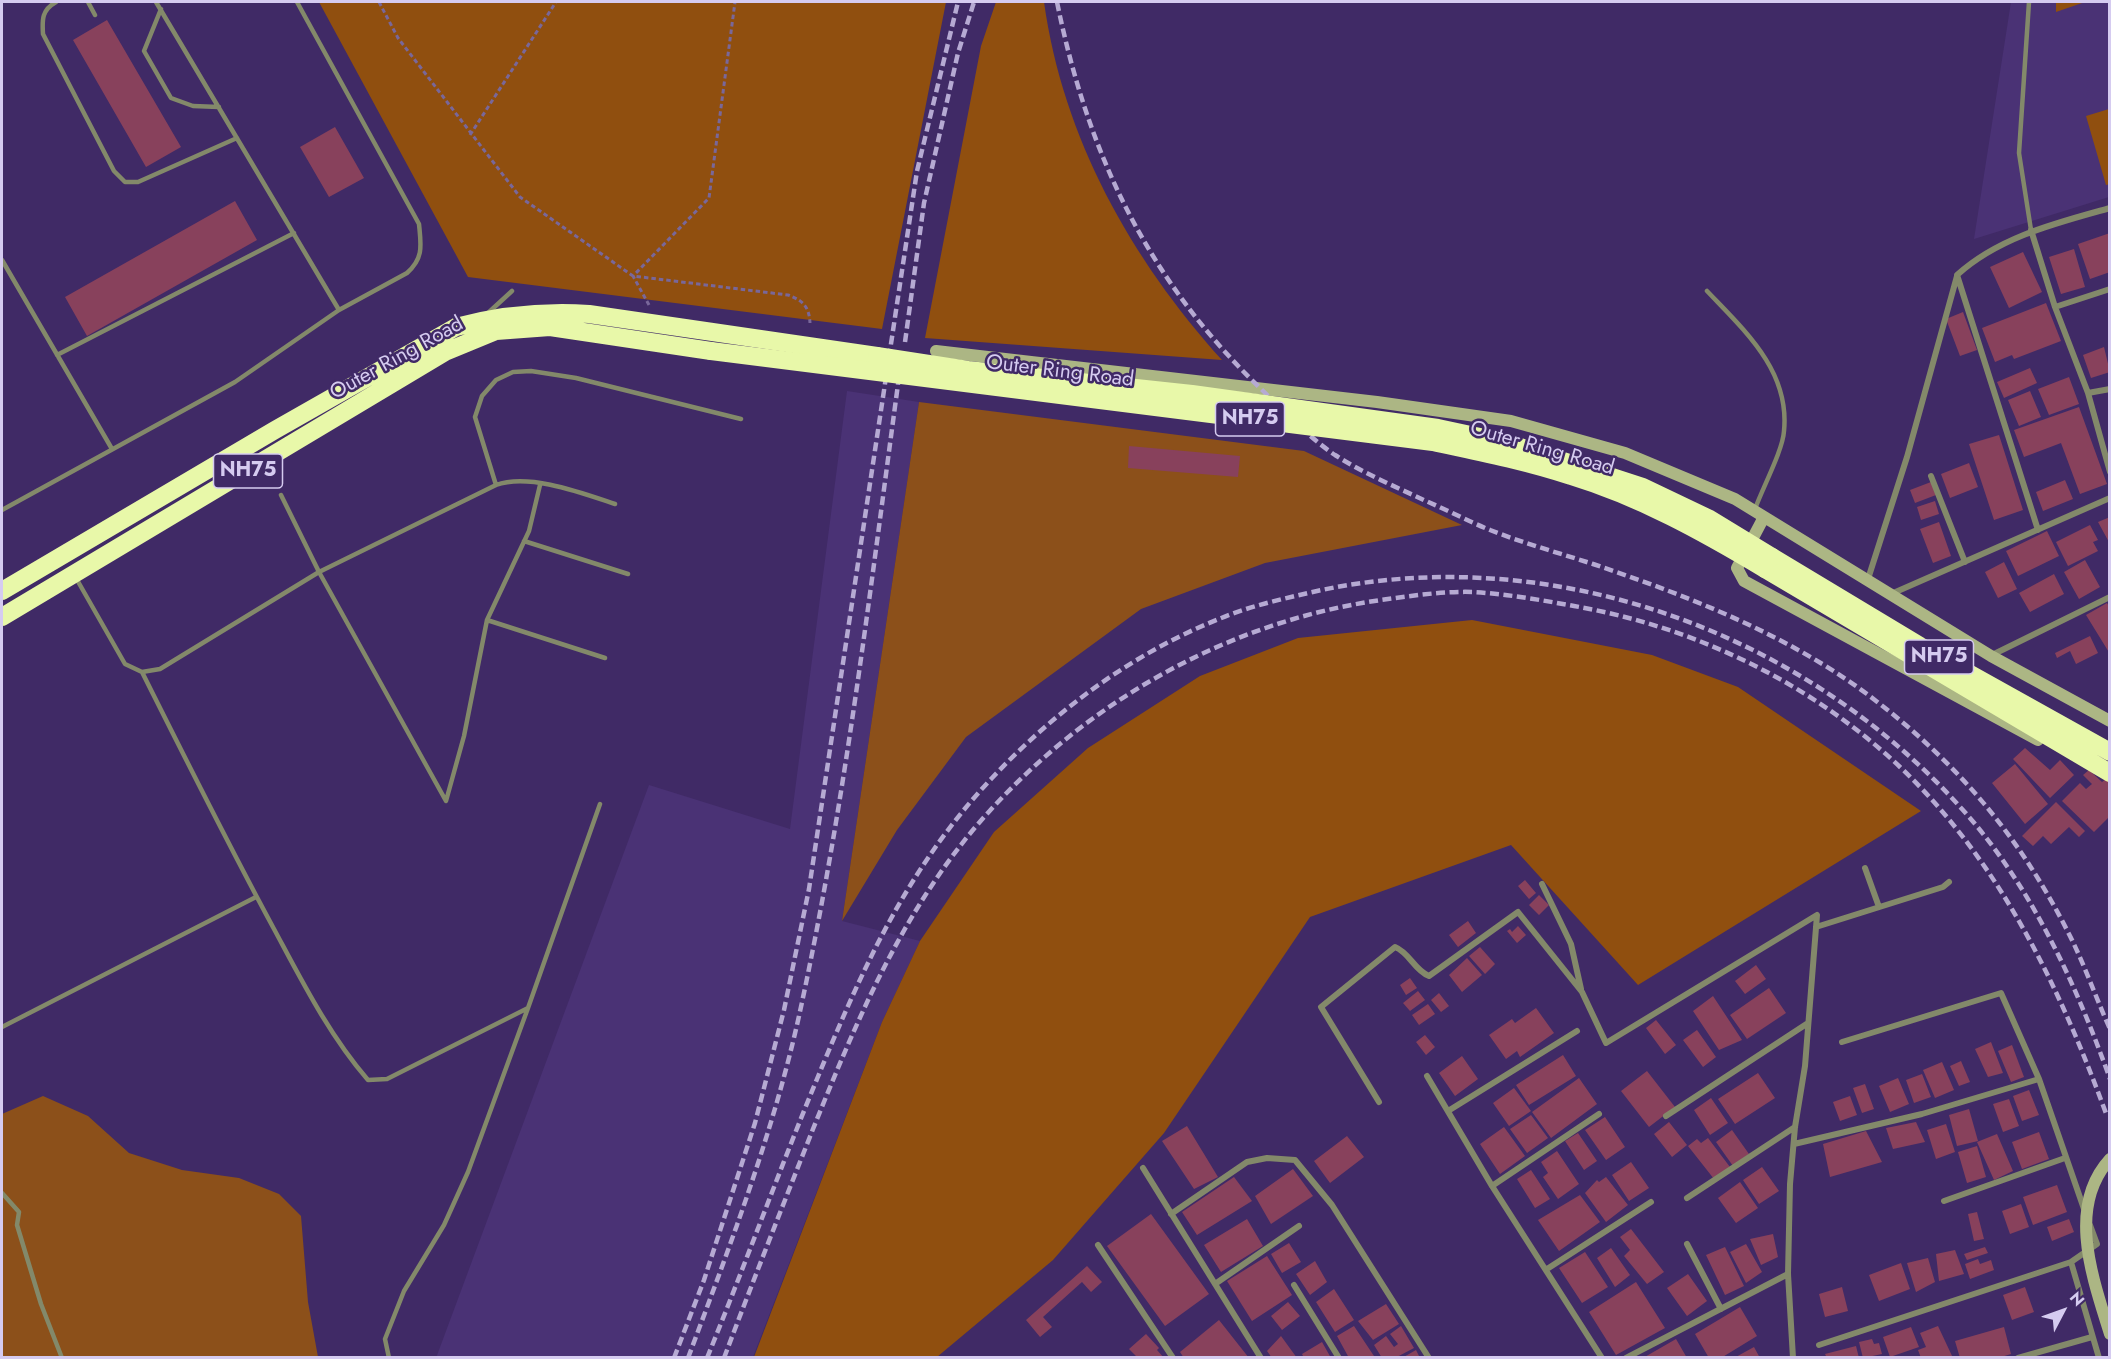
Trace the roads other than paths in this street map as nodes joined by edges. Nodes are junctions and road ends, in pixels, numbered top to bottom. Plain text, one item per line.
1 (56, 2) edge
2 (88, 2) edge
3 (156, 2) edge
4 (297, 2) edge
5 (2030, 2) edge
6 (161, 9) junction
7 (95, 15) dead end
8 (219, 107) junction
9 (237, 138) junction
10 (2109, 208) edge
11 (2031, 230) junction
12 (294, 234) junction
13 (2, 260) edge
14 (1957, 275) junction
15 (2109, 289) edge
16 (512, 291) dead end
17 (1707, 291) dead end
18 (2055, 307) junction
19 (339, 310) junction
20 (480, 321) junction
21 (711, 343) junction
22 (936, 351) dead end
23 (57, 355) junction
24 (2109, 389) edge
25 (2088, 393) junction
26 (741, 419) dead end
27 (112, 449) junction
28 (2109, 472) edge
29 (1931, 476) dead end
30 (496, 484) junction
31 (540, 485) junction
32 (281, 495) dead end
33 (2109, 498) edge
34 (615, 504) dead end
35 (2, 510) edge
36 (1759, 514) junction
37 (2038, 530) junction
38 (524, 541) junction
39 (63, 554) junction
40 (1965, 562) junction
41 (1768, 563) junction
42 (319, 572) junction
43 (74, 574) junction
44 (628, 574) dead end
45 (1868, 579) junction
46 (2, 591) edge
47 (1890, 594) junction
48 (2109, 597) edge
49 (2, 617) edge
50 (487, 620) junction
51 (1992, 656) junction
52 (605, 658) dead end
53 (142, 672) junction
54 (2109, 722) edge
55 (2109, 752) edge
56 (2109, 773) edge
57 (2109, 778) edge
58 (600, 804) dead end
59 (1865, 868) dead end
60 (1949, 882) dead end
61 (1542, 884) dead end
62 (256, 897) junction
63 (1879, 907) junction
64 (1816, 927) junction
65 (1582, 992) junction
66 (528, 1008) junction
67 (1808, 1023) junction
68 (2, 1027) edge
69 (1577, 1031) dead end
70 (1842, 1042) dead end
71 (1427, 1076) dead end
72 (2040, 1079) junction
73 (1379, 1102) dead end
74 (1448, 1111) junction
75 (1599, 1114) dead end
76 (1666, 1116) dead end
77 (1795, 1127) junction
78 (1794, 1144) junction
79 (2065, 1158) junction
80 (2109, 1159) edge
81 (1143, 1168) dead end
82 (1492, 1186) junction
83 (2, 1193) edge
84 (1687, 1198) dead end
85 (1944, 1201) dead end
86 (1651, 1202) dead end
87 (1171, 1214) junction
88 (1299, 1226) dead end
89 (1687, 1244) dead end
90 (1098, 1245) dead end
91 (2071, 1262) junction
92 (1547, 1269) junction
93 (1788, 1274) junction
94 (1215, 1284) junction
95 (1294, 1285) dead end
96 (1721, 1309) junction
97 (2109, 1334) edge
98 (2092, 1337) junction
99 (1819, 1345) dead end
100 (62, 1358) edge
101 (389, 1358) edge
102 (1173, 1358) edge
103 (1261, 1358) edge
104 (1339, 1358) edge
105 (1429, 1358) edge
106 (1602, 1358) edge
107 (1626, 1358) edge
108 (1793, 1358) edge
109 (2018, 1358) edge
110 (2099, 1358) edge

1 - 9 lane
2 - 7 lane
3 - 6 lane
4 - 19 lane
5 - 11 lane
6 - 8 lane
6 - 8 lane
8 - 9 lane
9 - 12 lane
10 - 11 street
11 - 14 street
11 - 18 street
12 - 19 lane
12 - 23 lane
13 - 23 lane
14 - 37 street
14 - 45 street
15 - 18 street
16 - 20 lane
17 - 36 lane
18 - 25 street
19 - 27 lane
20 - 21 highway, Outer Ring Road / NH75
20 - 39 highway, Outer Ring Road / NH75
21 - 41 highway, Outer Ring Road / NH75, bridge
21 - 43 highway, Outer Ring Road / NH75
22 - 36 street
23 - 27 lane
24 - 25 street
25 - 28 street
26 - 30 lane
27 - 35 lane
29 - 40 street
30 - 31 lane
30 - 42 lane
31 - 34 lane
31 - 38 lane
32 - 42 lane
33 - 37 street
36 - 45 street
36 - 57 street
37 - 40 street
38 - 44 lane
38 - 50 lane
39 - 43 lane
39 - 46 highway, Outer Ring Road / NH75
40 - 47 street
41 - 55 highway, Outer Ring Road / NH75
41 - 56 highway, Outer Ring Road / NH75
42 - 50 lane
42 - 53 lane
43 - 49 highway, Outer Ring Road / NH75
43 - 53 lane
45 - 47 street
47 - 51 street
48 - 51 street
50 - 52 lane
51 - 54 street
53 - 62 lane
58 - 66 lane
59 - 63 street
60 - 63 street
61 - 65 street
62 - 66 lane
62 - 68 lane
63 - 64 street
64 - 65 street
64 - 67 street
65 - 73 street
66 - 101 lane
67 - 76 street
67 - 77 street
69 - 74 street
70 - 72 street
71 - 74 street
72 - 78 street
72 - 79 street
74 - 82 street
75 - 82 street
77 - 78 street
77 - 84 street
78 - 93 street
79 - 85 street
79 - 91 street
80 - 97 street, bridge
81 - 87 street
82 - 92 street
83 - 100 lane
86 - 92 street
87 - 94 street
87 - 105 street
88 - 94 street
89 - 96 street
90 - 102 street
91 - 98 street
91 - 99 street
92 - 106 street
93 - 96 street
93 - 108 street
94 - 103 street
95 - 104 street
96 - 107 street
98 - 109 street
98 - 110 street

